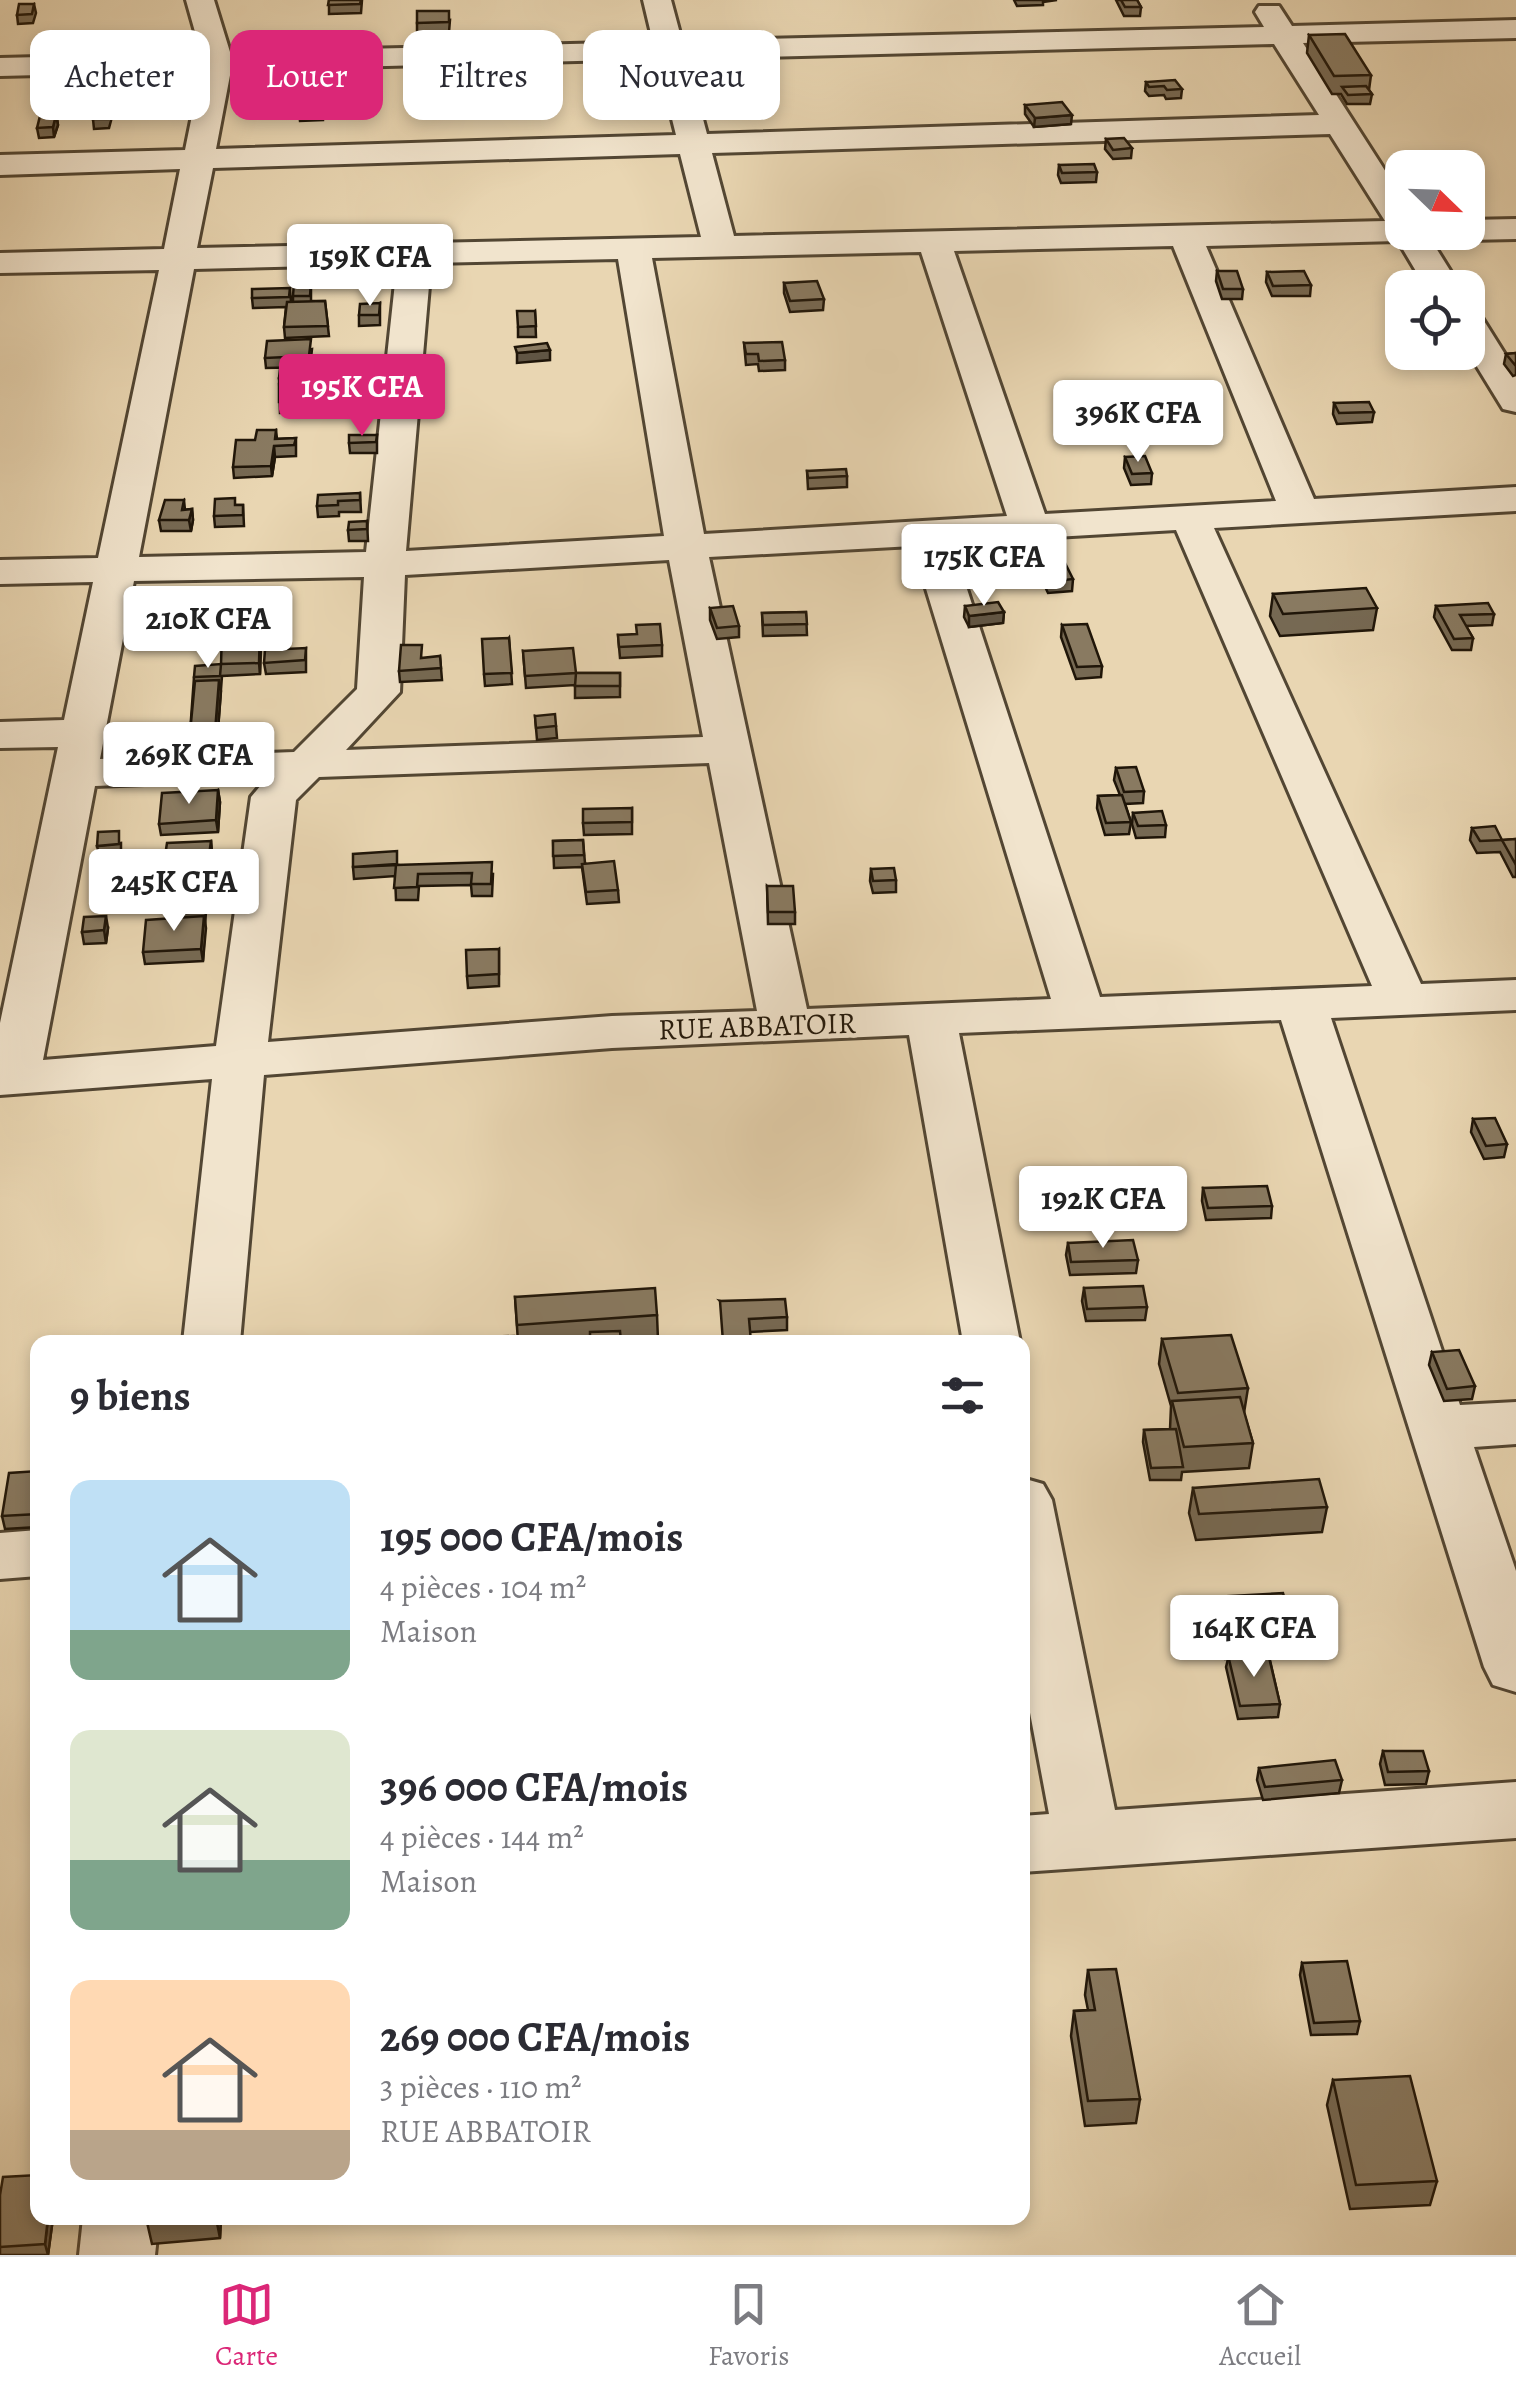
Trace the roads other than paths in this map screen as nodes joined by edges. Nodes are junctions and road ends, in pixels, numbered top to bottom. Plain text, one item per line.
1 (200, 0) edge
2 (657, 0) edge
3 (1262, 0) edge
4 (1516, 29) edge
5 (665, 30) edge
6 (1284, 35) junction
7 (780, 48) edge
8 (583, 53) edge
9 (218, 62) junction
10 (0, 67) edge
11 (688, 120) edge
12 (1340, 124) junction
13 (694, 144) junction
14 (199, 159) junction
15 (0, 165) edge
16 (1385, 195) edge
17 (1516, 228) edge
18 (1485, 229) edge
19 (1385, 232) edge
20 (1186, 235) junction
21 (934, 241) junction
22 (720, 246) junction
23 (633, 248) junction
24 (415, 254) junction
25 (179, 259) junction
26 (0, 263) edge
27 (1485, 351) edge
28 (1516, 401) edge
29 (1516, 499) edge
30 (1300, 512) junction
31 (1190, 518) junction
32 (1030, 527) junction
33 (929, 532) junction
34 (686, 546) junction
35 (385, 564) junction
36 (117, 570) junction
37 (0, 572) edge
38 (0, 735) edge
39 (728, 749) junction
40 (80, 753) junction
41 (306, 765) junction
42 (1516, 994) edge
43 (1403, 999) junction
44 (1302, 1004) junction
45 (1080, 1013) junction
46 (930, 1018) junction
47 (784, 1024) junction
48 (240, 1060) junction
49 (7, 1078) edge
50 (213, 1335) edge
51 (991, 1335) edge
52 (1516, 1423) edge
53 (1439, 1428) junction
54 (30, 1554) edge
55 (1030, 1555) edge
56 (0, 1556) edge
57 (1516, 1667) edge
58 (1516, 1810) edge
59 (1087, 1840) junction
60 (1030, 1844) edge
61 (120, 2225) edge
62 (117, 2255) edge

1 - 9 street
2 - 5 street
3 - 6 street
4 - 6 street
6 - 7 street
6 - 12 street
8 - 9 street
9 - 10 street
9 - 14 street
11 - 13 street
12 - 13 street
12 - 16 street
13 - 14 street
13 - 22 street
14 - 15 street
14 - 25 street
17 - 18 street
19 - 20 street
20 - 21 street
20 - 30 street
21 - 22 street
21 - 32 street
22 - 23 street
23 - 24 street
23 - 34 street
24 - 25 street
24 - 35 street
25 - 26 street
25 - 36 street
27 - 28 street
29 - 30 street
30 - 31 street
31 - 32 street
31 - 43 street
32 - 33 street
33 - 34 street
33 - 45 street
34 - 35 street
34 - 39 street
35 - 36 street
35 - 41 street
36 - 37 street
36 - 40 street
38 - 40 street
39 - 41 street
39 - 47 street
40 - 41 street
40 - 49 street
41 - 48 street
42 - 43 street, RUE ABBATOIR
43 - 44 street, RUE ABBATOIR
44 - 45 street, RUE ABBATOIR
44 - 53 street
45 - 46 street, RUE ABBATOIR
46 - 47 street, RUE ABBATOIR
46 - 51 street
47 - 48 street, RUE ABBATOIR
48 - 49 street, RUE ABBATOIR
48 - 50 street
52 - 53 street
53 - 57 street
54 - 56 street
55 - 59 street
58 - 59 street
59 - 60 street
61 - 62 street

